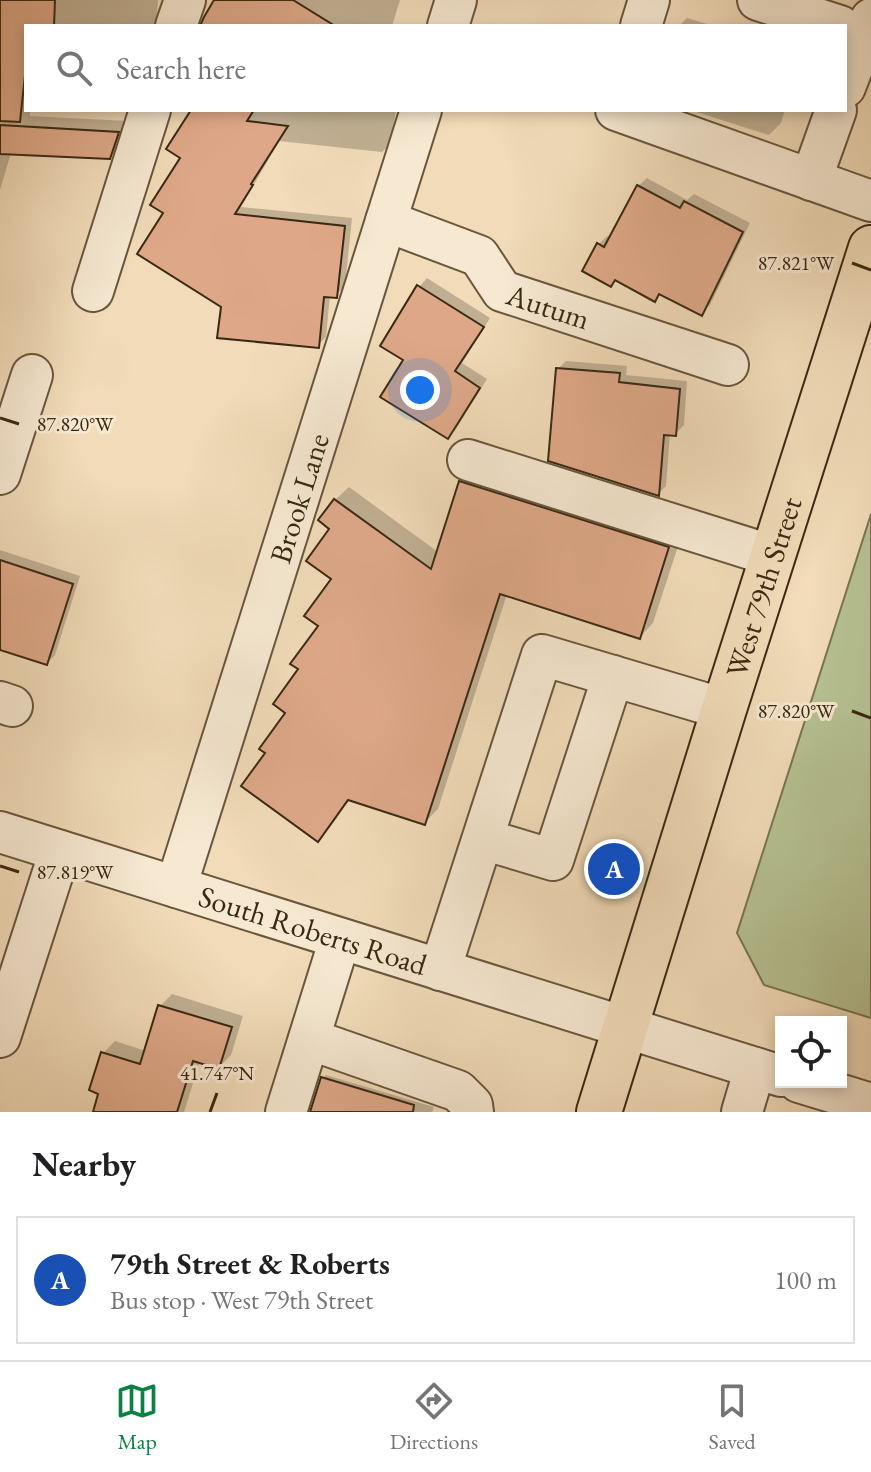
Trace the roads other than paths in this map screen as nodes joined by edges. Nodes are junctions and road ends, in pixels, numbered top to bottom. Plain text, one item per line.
1 (185, 0) edge
2 (456, 0) edge
3 (649, 0) edge
4 (758, 0) edge
5 (177, 24) edge
6 (449, 24) edge
7 (642, 24) edge
8 (842, 24) edge
9 (859, 29) edge
10 (847, 79) edge
11 (149, 112) edge
12 (420, 112) edge
13 (622, 112) edge
14 (835, 112) edge
15 (811, 180) junction
16 (871, 201) edge
17 (386, 221) junction
18 (871, 248) edge
19 (93, 291) dead end
20 (728, 365) dead end
21 (32, 375) dead end
22 (468, 460) dead end
23 (0, 474) edge
24 (773, 556) junction
25 (613, 676) junction
26 (724, 709) junction
27 (0, 832) edge
28 (483, 839) junction
29 (60, 851) junction
30 (176, 887) junction
31 (340, 939) junction
32 (440, 970) junction
33 (625, 1028) junction
34 (0, 1037) edge
35 (309, 1039) junction
36 (768, 1072) edge
37 (816, 1088) edge
38 (869, 1107) edge
39 (286, 1112) edge
40 (473, 1112) edge
41 (599, 1112) edge
42 (742, 1112) edge

1 - 5 street
2 - 6 street
3 - 7 street
4 - 8 street
9 - 10 street
11 - 19 street
12 - 17 street, Brook Lane
13 - 15 street
14 - 15 street
15 - 16 street
17 - 20 street, Autum
17 - 30 street, Brook Lane
18 - 24 main road, West 79th Street
21 - 23 street
22 - 24 street
24 - 26 main road, West 79th Street
25 - 26 street
25 - 28 street
25 - 28 street
26 - 33 main road, West 79th Street
27 - 29 street, South Roberts Road
28 - 32 street
29 - 30 street, South Roberts Road
29 - 34 street
30 - 31 street, South Roberts Road
31 - 32 street, South Roberts Road
31 - 35 street
32 - 33 street, South Roberts Road
33 - 36 street, South Roberts Road
33 - 41 main road, West 79th Street
35 - 39 street
35 - 40 street
36 - 42 street
37 - 38 street

